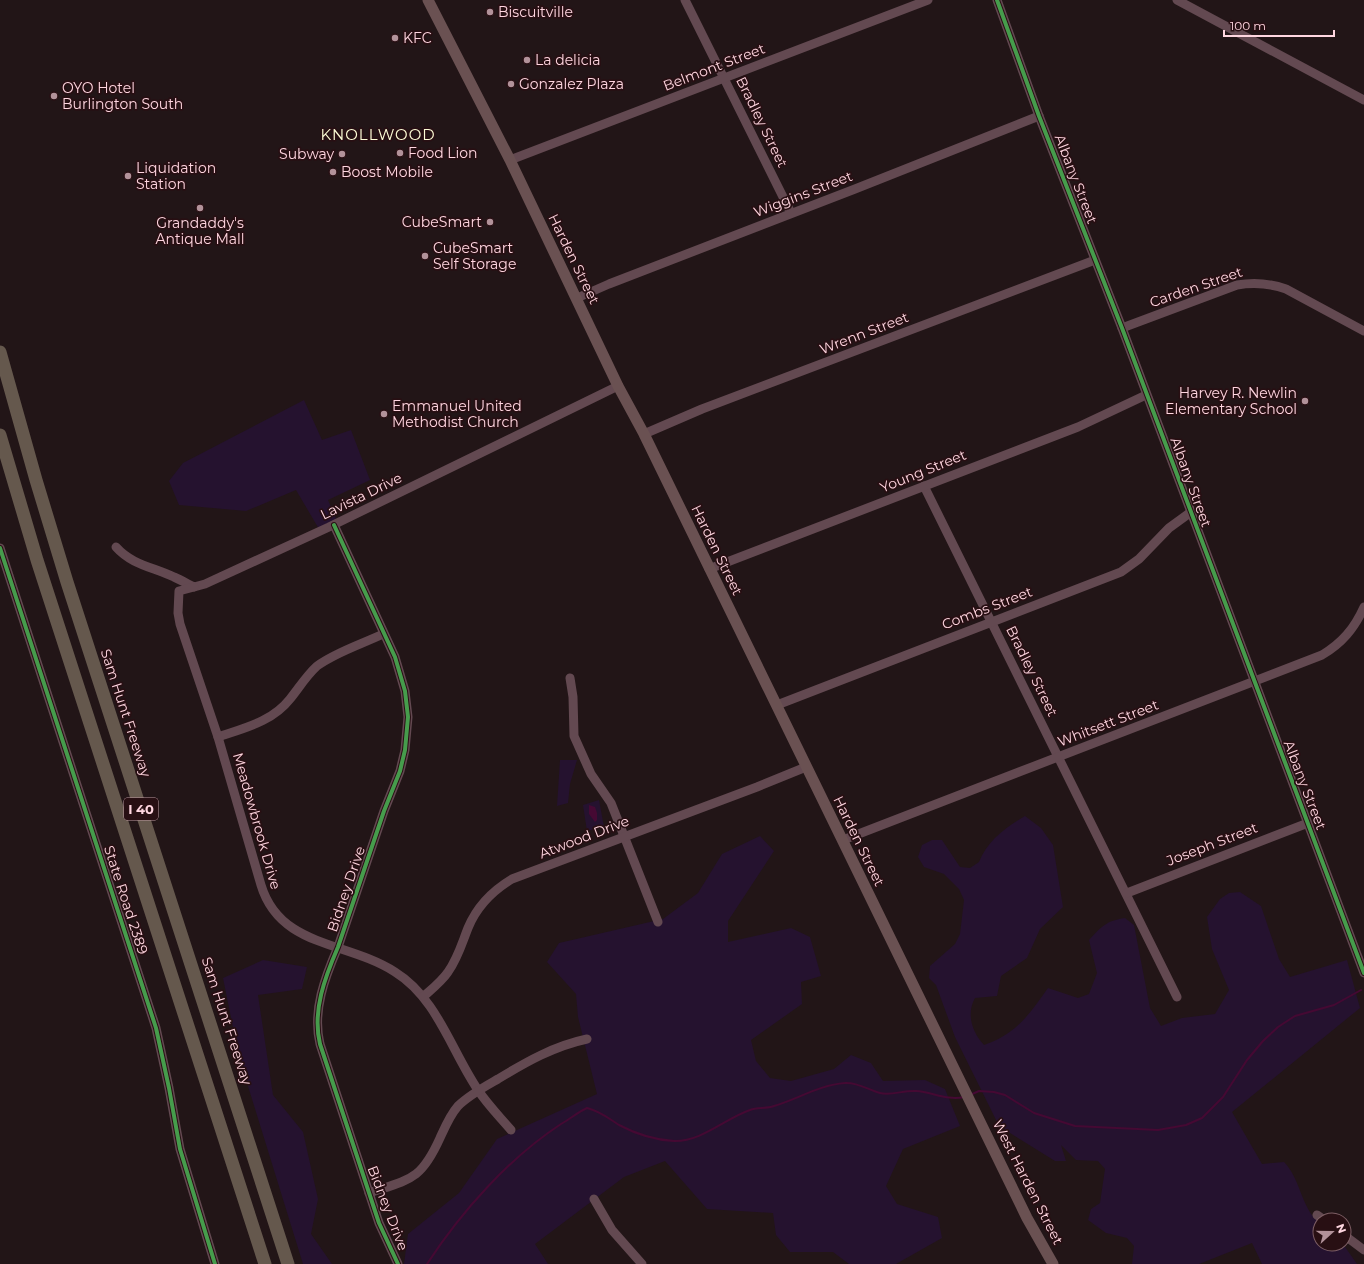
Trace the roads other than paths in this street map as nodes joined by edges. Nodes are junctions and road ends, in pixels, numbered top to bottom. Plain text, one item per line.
1 (428, 0) edge
2 (685, 0) edge
3 (928, 0) edge
4 (997, 0) edge
5 (1177, 0) edge
6 (724, 77) junction
7 (1364, 100) edge
8 (1039, 116) junction
9 (510, 160) junction
10 (791, 213) junction
11 (1095, 260) junction
12 (577, 298) junction
13 (1122, 328) junction
14 (1364, 331) edge
15 (0, 352) edge
16 (618, 386) junction
17 (1146, 395) junction
18 (644, 434) junction
19 (1, 438) edge
20 (924, 486) junction
21 (1191, 512) junction
22 (334, 525) junction
23 (116, 546) dead end
24 (0, 548) edge
25 (709, 569) junction
26 (194, 587) junction
27 (1364, 608) edge
28 (1361, 621) edge
29 (992, 622) junction
30 (383, 634) junction
31 (570, 678) dead end
32 (1255, 681) junction
33 (777, 705) junction
34 (218, 737) junction
35 (1059, 757) junction
36 (806, 767) junction
37 (1308, 823) junction
38 (626, 836) junction
39 (843, 840) junction
40 (1127, 893) junction
41 (658, 922) dead end
42 (338, 947) junction
43 (1364, 973) edge
44 (424, 996) junction
45 (1177, 997) dead end
46 (587, 1039) dead end
47 (478, 1090) junction
48 (977, 1114) joint
49 (511, 1130) dead end
50 (369, 1193) junction
51 (594, 1199) dead end
52 (1352, 1241) edge
53 (1364, 1250) edge
54 (215, 1264) edge
55 (265, 1264) edge
56 (288, 1264) edge
57 (398, 1264) edge
58 (642, 1264) edge
59 (1053, 1264) edge

1 - 9 main road, Harden Street
2 - 6 street, Bradley Street
3 - 6 street, Belmont Street
4 - 8 street, Albany Street
5 - 7 street
6 - 9 street, Belmont Street
6 - 10 street, Bradley Street
8 - 10 street, Wiggins Street
8 - 11 street, Albany Street
9 - 12 main road, Harden Street
10 - 12 street, Wiggins Street
11 - 13 street, Albany Street
11 - 18 street, Wrenn Street
12 - 16 main road, Harden Street
13 - 14 street, Carden Street
13 - 17 street, Albany Street
15 - 56 highway, Sam Hunt Freeway / I 40
16 - 18 main road, Harden Street
16 - 22 street, Lavista Drive
17 - 20 street, Young Street
17 - 21 street, Albany Street
18 - 25 main road, Harden Street
19 - 55 highway, I 40
20 - 25 street, Young Street
20 - 29 street, Bradley Street
21 - 29 street, Combs Street
21 - 32 street, Albany Street
22 - 26 street, Lavista Drive
22 - 30 street, Bidney Drive
23 - 26 street
24 - 54 street, State Road 2389
25 - 33 main road, Harden Street
26 - 34 street, Meadowbrook Drive
27 - 28 street, Whitsett Street
28 - 32 street, Whitsett Street
29 - 33 street, Combs Street
29 - 35 street, Bradley Street
30 - 34 street
30 - 42 street, Bidney Drive
31 - 38 street
32 - 35 street, Whitsett Street
32 - 37 street, Albany Street
33 - 36 main road, Harden Street
34 - 42 street, Meadowbrook Drive
35 - 39 street, Whitsett Street
35 - 40 street, Bradley Street
36 - 38 street, Atwood Drive
36 - 39 main road, Harden Street
37 - 40 street, Joseph Street
37 - 43 street, Albany Street
38 - 41 street
38 - 44 street, Atwood Drive
39 - 48 main road, Harden Street
40 - 45 street, Bradley Street
42 - 44 street, Meadowbrook Drive
42 - 50 street, Bidney Drive
44 - 47 street, Meadowbrook Drive
46 - 47 street
47 - 49 street, Meadowbrook Drive
47 - 50 street
48 - 59 main road, West Harden Street
50 - 57 street, Bidney Drive
51 - 58 street
52 - 53 street

